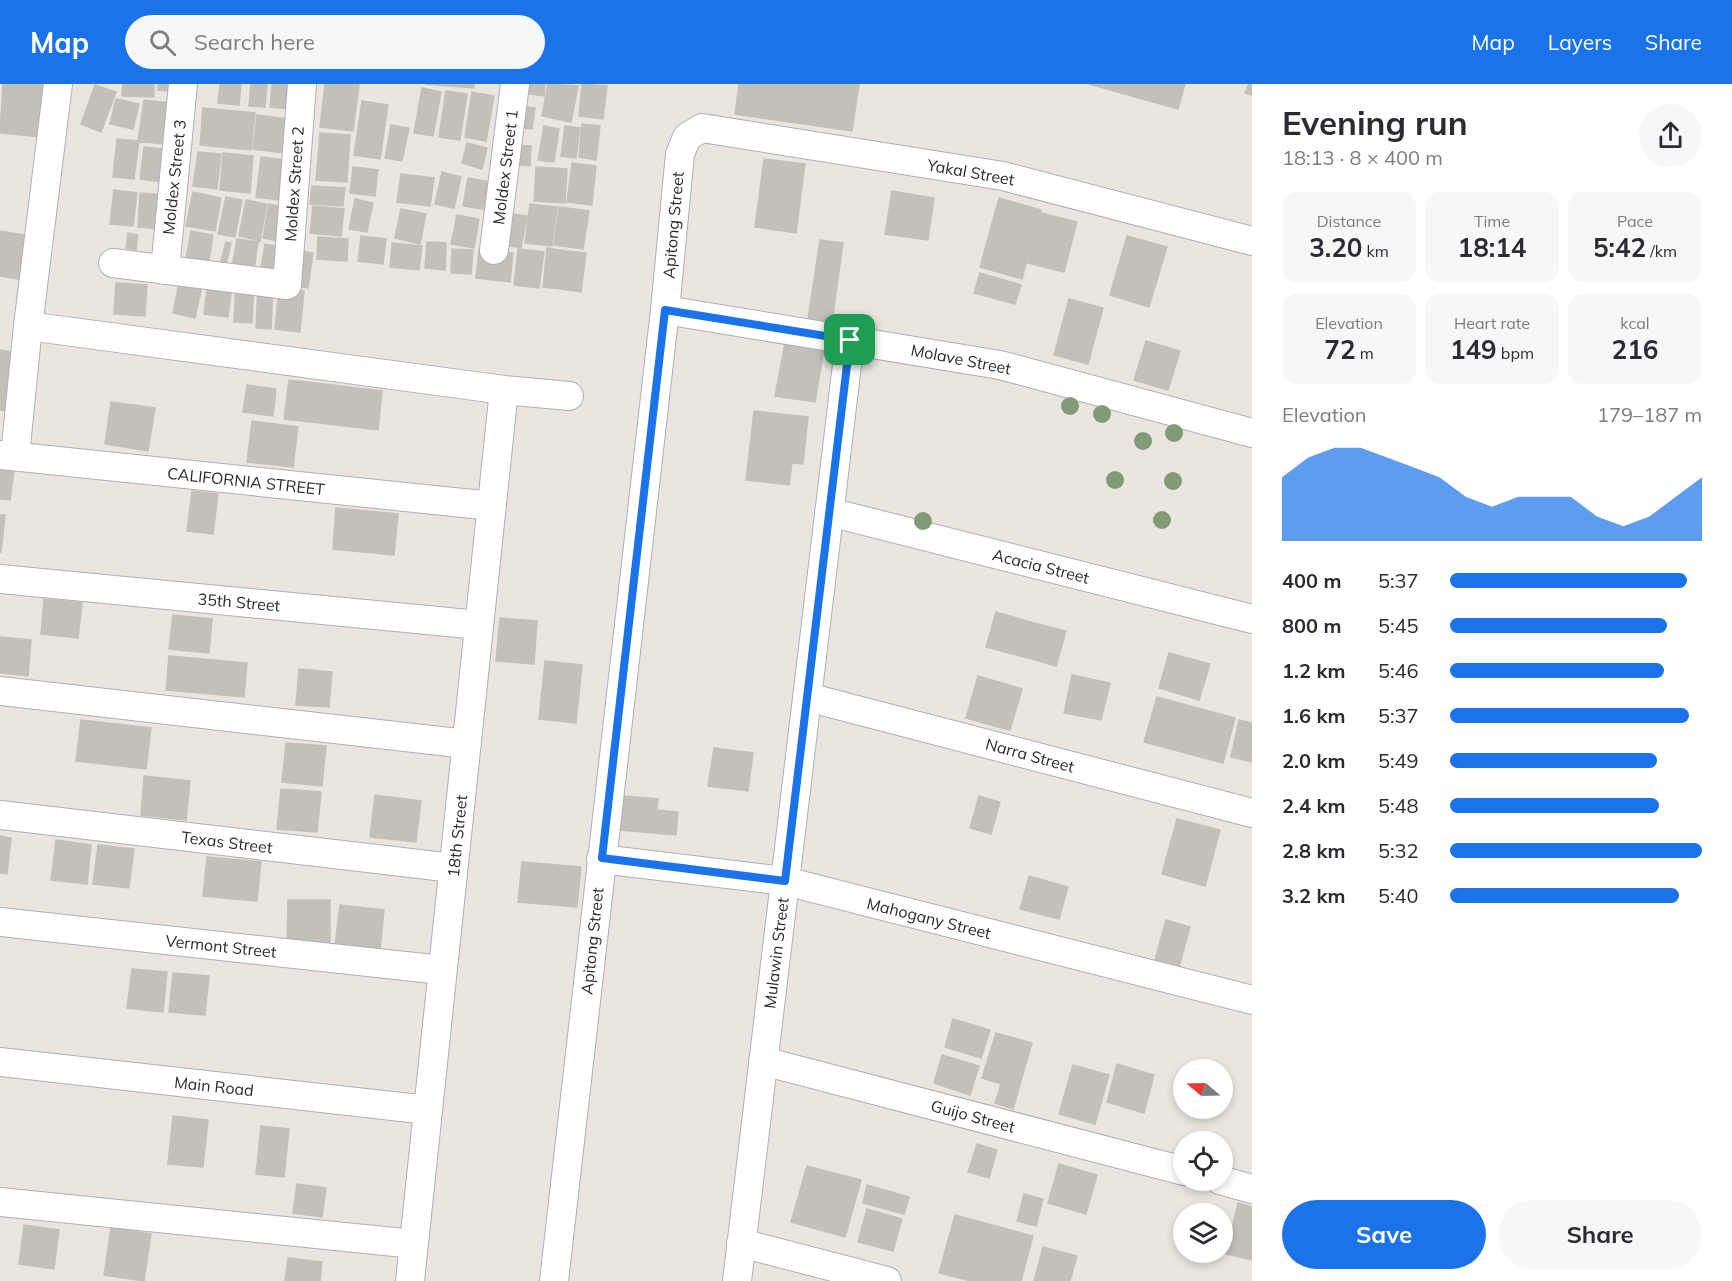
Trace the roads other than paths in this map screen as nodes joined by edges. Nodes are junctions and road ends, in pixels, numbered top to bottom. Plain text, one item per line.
1 (58, 84) edge
2 (183, 84) edge
3 (302, 84) edge
4 (515, 84) edge
5 (687, 137) joint
6 (1252, 242) edge
7 (494, 250) dead end
8 (113, 263) dead end
9 (165, 270) junction
10 (665, 310) junction
11 (28, 326) junction
12 (850, 340) junction
13 (504, 390) junction
14 (569, 396) dead end
15 (1252, 433) edge
16 (7, 455) edge
17 (492, 506) junction
18 (829, 512) junction
19 (0, 579) edge
20 (1252, 619) edge
21 (479, 625) junction
22 (0, 691) edge
23 (807, 697) junction
24 (466, 744) junction
25 (1252, 813) edge
26 (0, 815) edge
27 (602, 858) junction
28 (453, 868) junction
29 (785, 881) junction
30 (0, 922) edge
31 (442, 970) junction
32 (1252, 1000) edge
33 (763, 1061) junction
34 (0, 1062) edge
35 (428, 1110) junction
36 (1173, 1168) edge
37 (1233, 1184) edge
38 (1252, 1189) edge
39 (0, 1202) edge
40 (741, 1243) junction
41 (414, 1244) junction
42 (410, 1281) edge
43 (554, 1281) edge
44 (737, 1281) edge
45 (887, 1281) edge

1 - 11 street
2 - 9 street, Moldex Street 3
3 - 9 street, Moldex Street 2
4 - 7 street, Moldex Street 1
5 - 6 street, Yakal Street
5 - 10 street, Apitong Street
8 - 9 street
10 - 12 street, Molave Street
10 - 27 street, Apitong Street
11 - 13 street
11 - 16 street
12 - 15 street, Molave Street
12 - 18 street, Mulawin Street
13 - 14 street
13 - 17 street, 18th Street
16 - 17 street, CALIFORNIA STREET
17 - 21 street, 18th Street
18 - 20 street, Acacia Street
18 - 23 street, Mulawin Street
19 - 21 street, 35th Street
21 - 24 street, 18th Street
22 - 24 street
23 - 25 street, Narra Street
23 - 29 street, Mulawin Street
24 - 28 street, 18th Street
26 - 28 street, Texas Street
27 - 29 street, Mahogany Street
27 - 43 street, Apitong Street
28 - 31 street, 18th Street
29 - 32 street, Mahogany Street
29 - 33 street, Mulawin Street
30 - 31 street, Vermont Street
31 - 35 street, 18th Street
33 - 36 street, Guijo Street
33 - 40 street, Mulawin Street
34 - 35 street, Main Road
35 - 41 street, 18th Street
37 - 38 street
39 - 41 street
40 - 44 street, Mulawin Street
40 - 45 street
41 - 42 street, 18th Street

